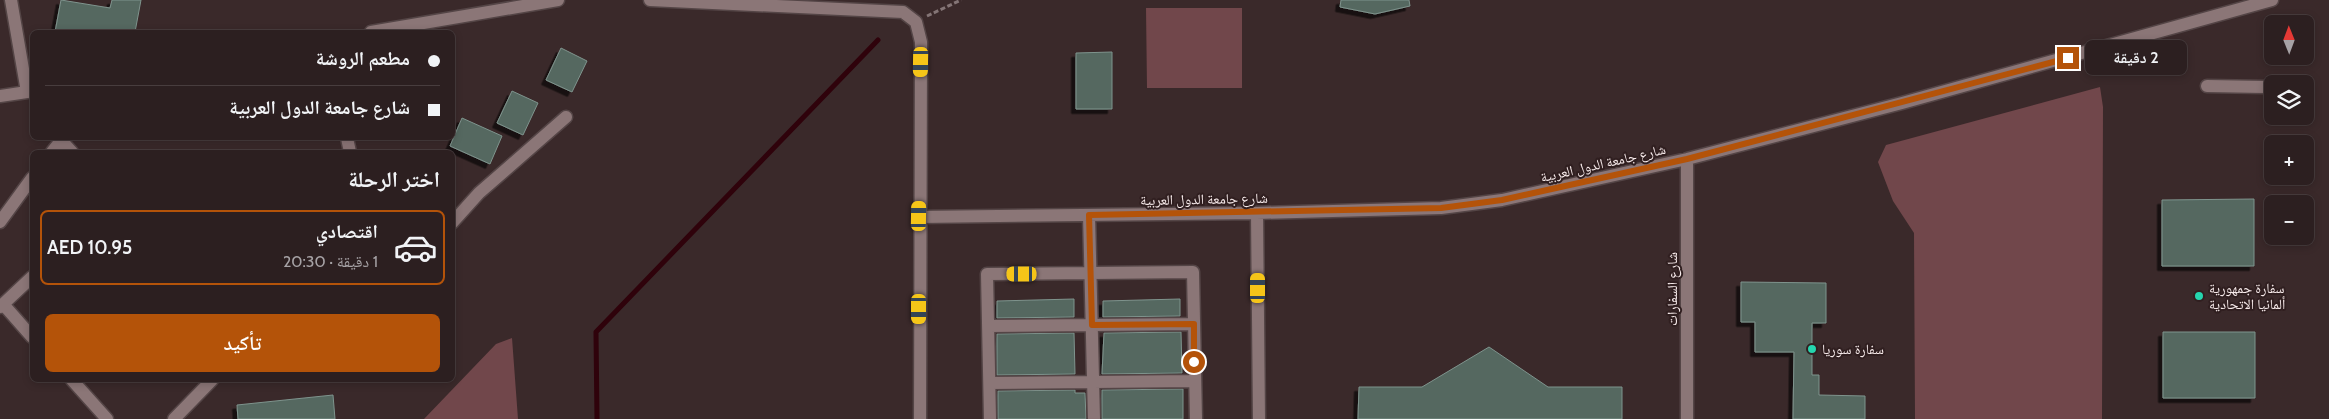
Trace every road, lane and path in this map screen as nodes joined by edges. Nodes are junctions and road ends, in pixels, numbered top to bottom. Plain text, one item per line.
1 (11, 0) edge
2 (558, 0) edge
3 (650, 0) edge
4 (960, 0) edge
5 (2272, 0) edge
6 (916, 22) junction
7 (383, 30) edge
8 (2207, 86) dead end
9 (2264, 87) edge
10 (30, 92) edge
11 (0, 96) edge
12 (566, 117) dead end
13 (61, 140) edge
14 (63, 140) edge
15 (54, 150) edge
16 (70, 150) edge
17 (1687, 159) junction
18 (30, 181) edge
19 (1257, 213) junction
20 (1089, 215) junction
21 (919, 216) junction
22 (455, 220) edge
23 (0, 222) edge
24 (1090, 273) junction
25 (30, 279) edge
26 (2, 306) edge
27 (1194, 324) junction
28 (1092, 325) junction
29 (988, 326) junction
30 (30, 335) edge
31 (1195, 381) junction
32 (74, 382) edge
33 (210, 382) edge
34 (1093, 382) junction
35 (990, 383) junction
36 (107, 419) edge
37 (174, 419) edge
38 (920, 419) edge
39 (990, 419) edge
40 (1094, 419) edge
41 (1196, 419) edge
42 (1259, 419) edge
43 (1688, 419) edge

1 - 10 street
2 - 7 street
3 - 6 street
4 - 6 path
5 - 17 street, شارع جامعة الدول العربية
6 - 21 street
8 - 9 street
10 - 11 street
12 - 22 street
13 - 15 street
14 - 16 street
17 - 19 street, شارع جامعة الدول العربية
17 - 43 street, شارع السفارات
18 - 23 street
19 - 20 street, شارع جامعة الدول العربية
19 - 42 street
20 - 21 street, شارع جامعة الدول العربية
20 - 24 street
21 - 38 street
24 - 27 street
24 - 28 street
24 - 29 street
25 - 26 street
26 - 30 street
27 - 28 street
27 - 31 street
28 - 29 street
28 - 34 street
29 - 35 street
31 - 34 street
31 - 41 street
32 - 36 street
33 - 37 street
34 - 35 street
34 - 40 street
35 - 39 street

